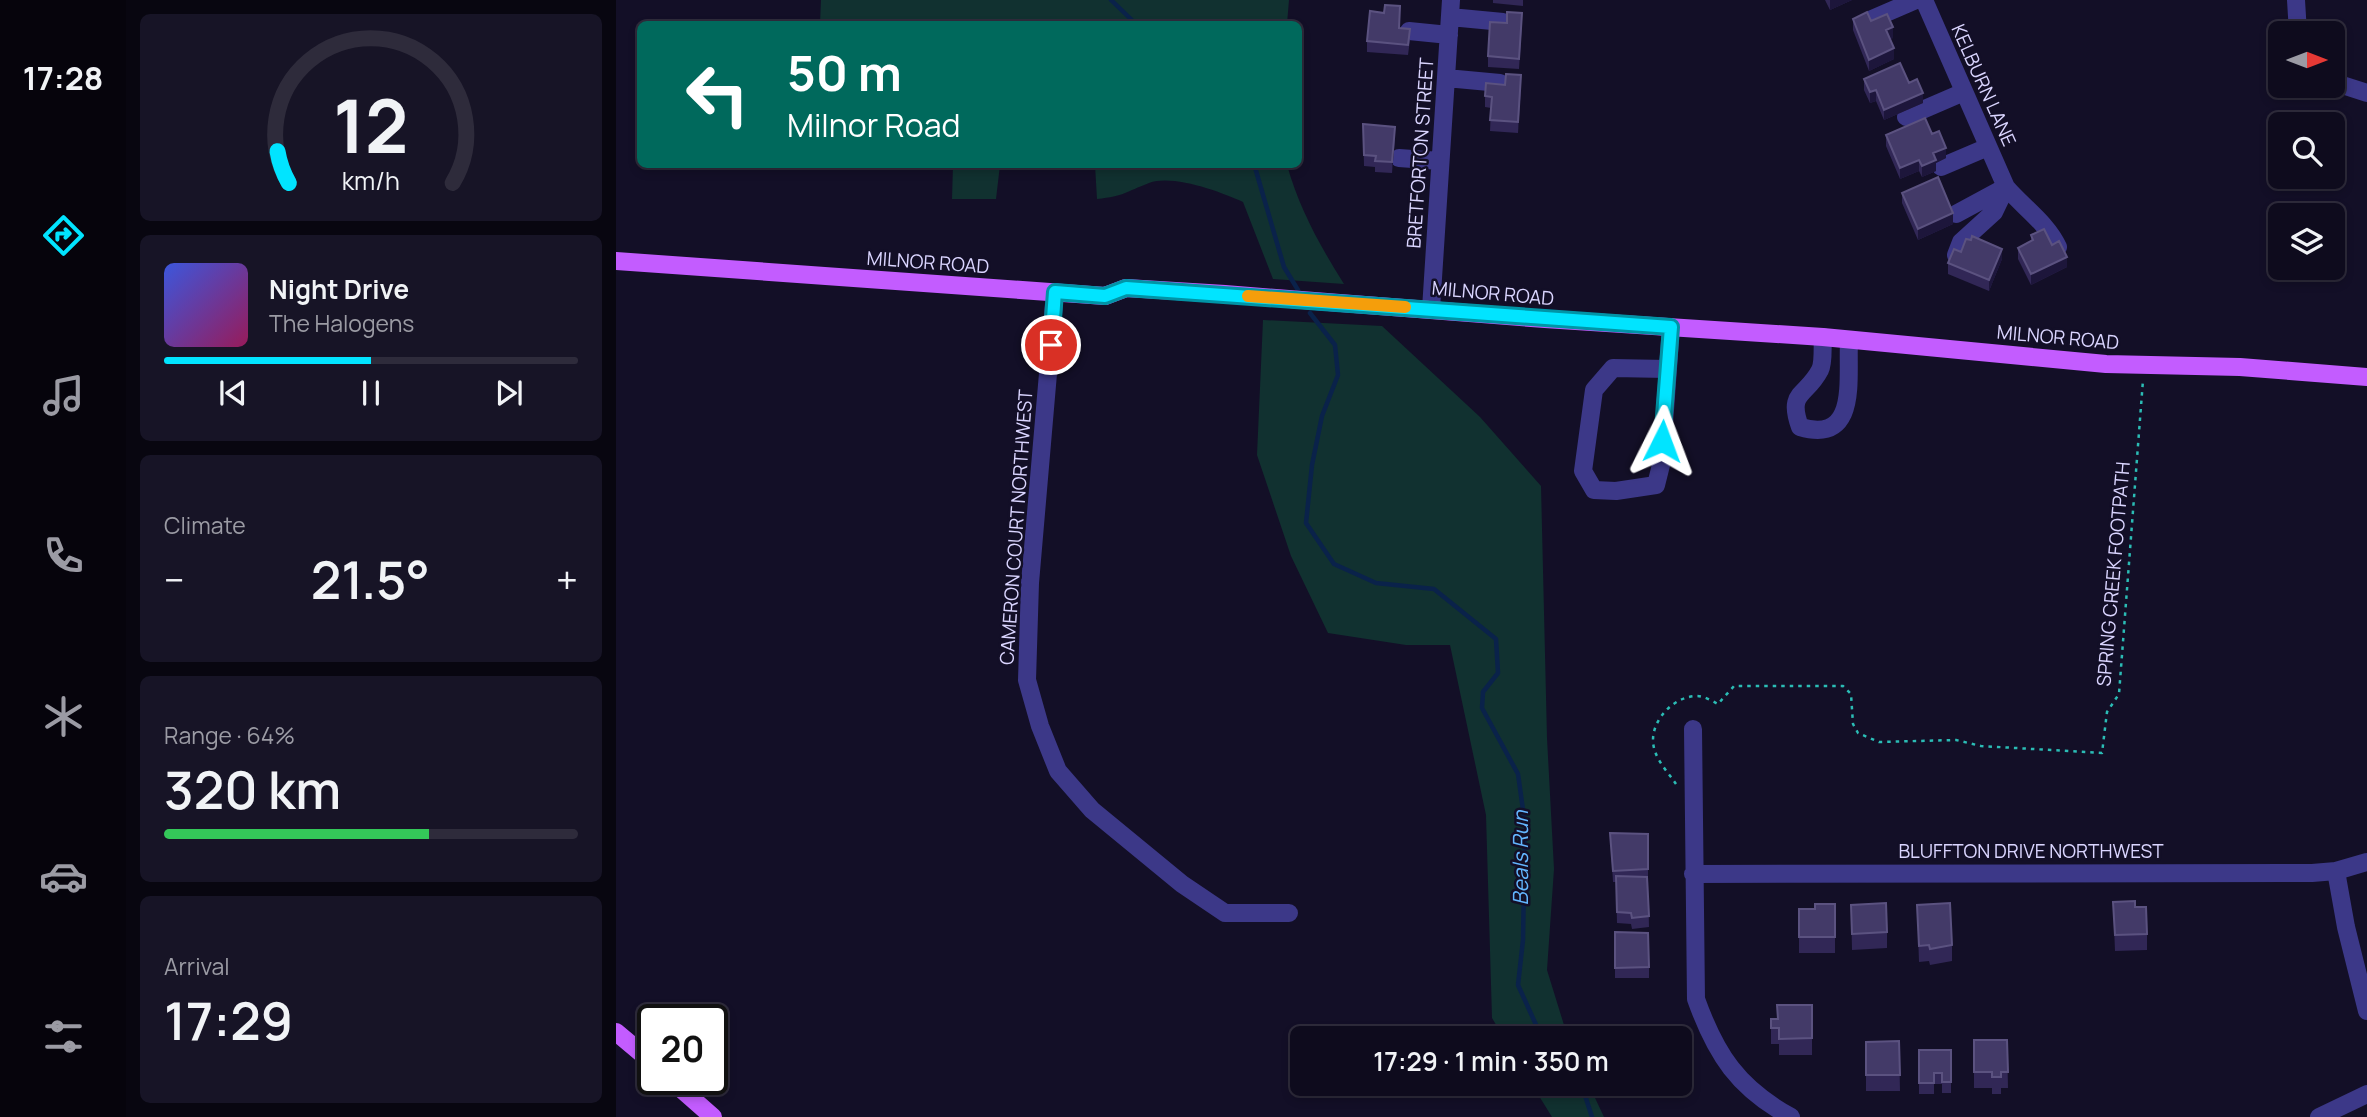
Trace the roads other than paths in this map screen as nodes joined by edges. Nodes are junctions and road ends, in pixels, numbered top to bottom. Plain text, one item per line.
1 (1916, 0) edge
2 (1924, 0) edge
3 (2296, 0) edge
4 (1451, 8) edge
5 (1872, 19) edge
6 (2297, 21) edge
7 (1503, 22) edge
8 (1409, 31) edge
9 (1449, 35) junction
10 (1446, 78) junction
11 (1500, 83) edge
12 (2345, 86) edge
13 (1964, 92) junction
14 (2367, 93) edge
15 (1906, 117) dead end
16 (1988, 147) junction
17 (1399, 158) dead end
18 (1440, 161) junction
19 (1941, 167) dead end
20 (2006, 187) junction
21 (1955, 214) edge
22 (2058, 247) edge
23 (1955, 255) edge
24 (616, 261) edge
25 (1055, 292) junction
26 (1431, 309) junction
27 (1671, 327) junction
28 (1823, 337) junction
29 (1849, 340) junction
30 (1667, 369) junction
31 (2367, 377) edge
32 (1693, 729) dead end
33 (2367, 862) edge
34 (2336, 871) junction
35 (1693, 874) junction
36 (1289, 914) dead end
37 (2367, 1011) edge
38 (616, 1032) edge
39 (637, 1050) edge
40 (2367, 1094) edge
41 (688, 1095) edge
42 (713, 1117) edge
43 (1791, 1117) edge
44 (2319, 1117) edge

1 - 5 street
2 - 13 street, KELBURN LANE
3 - 6 street
4 - 7 street
4 - 9 street, BRETFORTON STREET
8 - 9 street
9 - 10 street, BRETFORTON STREET
10 - 11 street
10 - 18 street, BRETFORTON STREET
12 - 14 street
13 - 15 street
13 - 16 street, KELBURN LANE
16 - 19 street
16 - 20 street, KELBURN LANE
17 - 18 street
18 - 26 street, BRETFORTON STREET
20 - 21 street
20 - 22 street, KELBURN LANE
20 - 23 street
24 - 25 main road, MILNOR ROAD
25 - 26 main road, MILNOR ROAD
25 - 36 street, CAMERON COURT NORTHWEST
26 - 27 main road, MILNOR ROAD
27 - 28 main road, MILNOR ROAD
27 - 30 street
28 - 29 main road, MILNOR ROAD
28 - 29 street
29 - 31 main road, MILNOR ROAD
30 - 30 street
32 - 35 street
33 - 34 street, BLUFFTON DRIVE NORTHWEST
34 - 35 street, BLUFFTON DRIVE NORTHWEST
34 - 37 street
35 - 43 street
38 - 39 main road
40 - 44 street
41 - 42 main road

